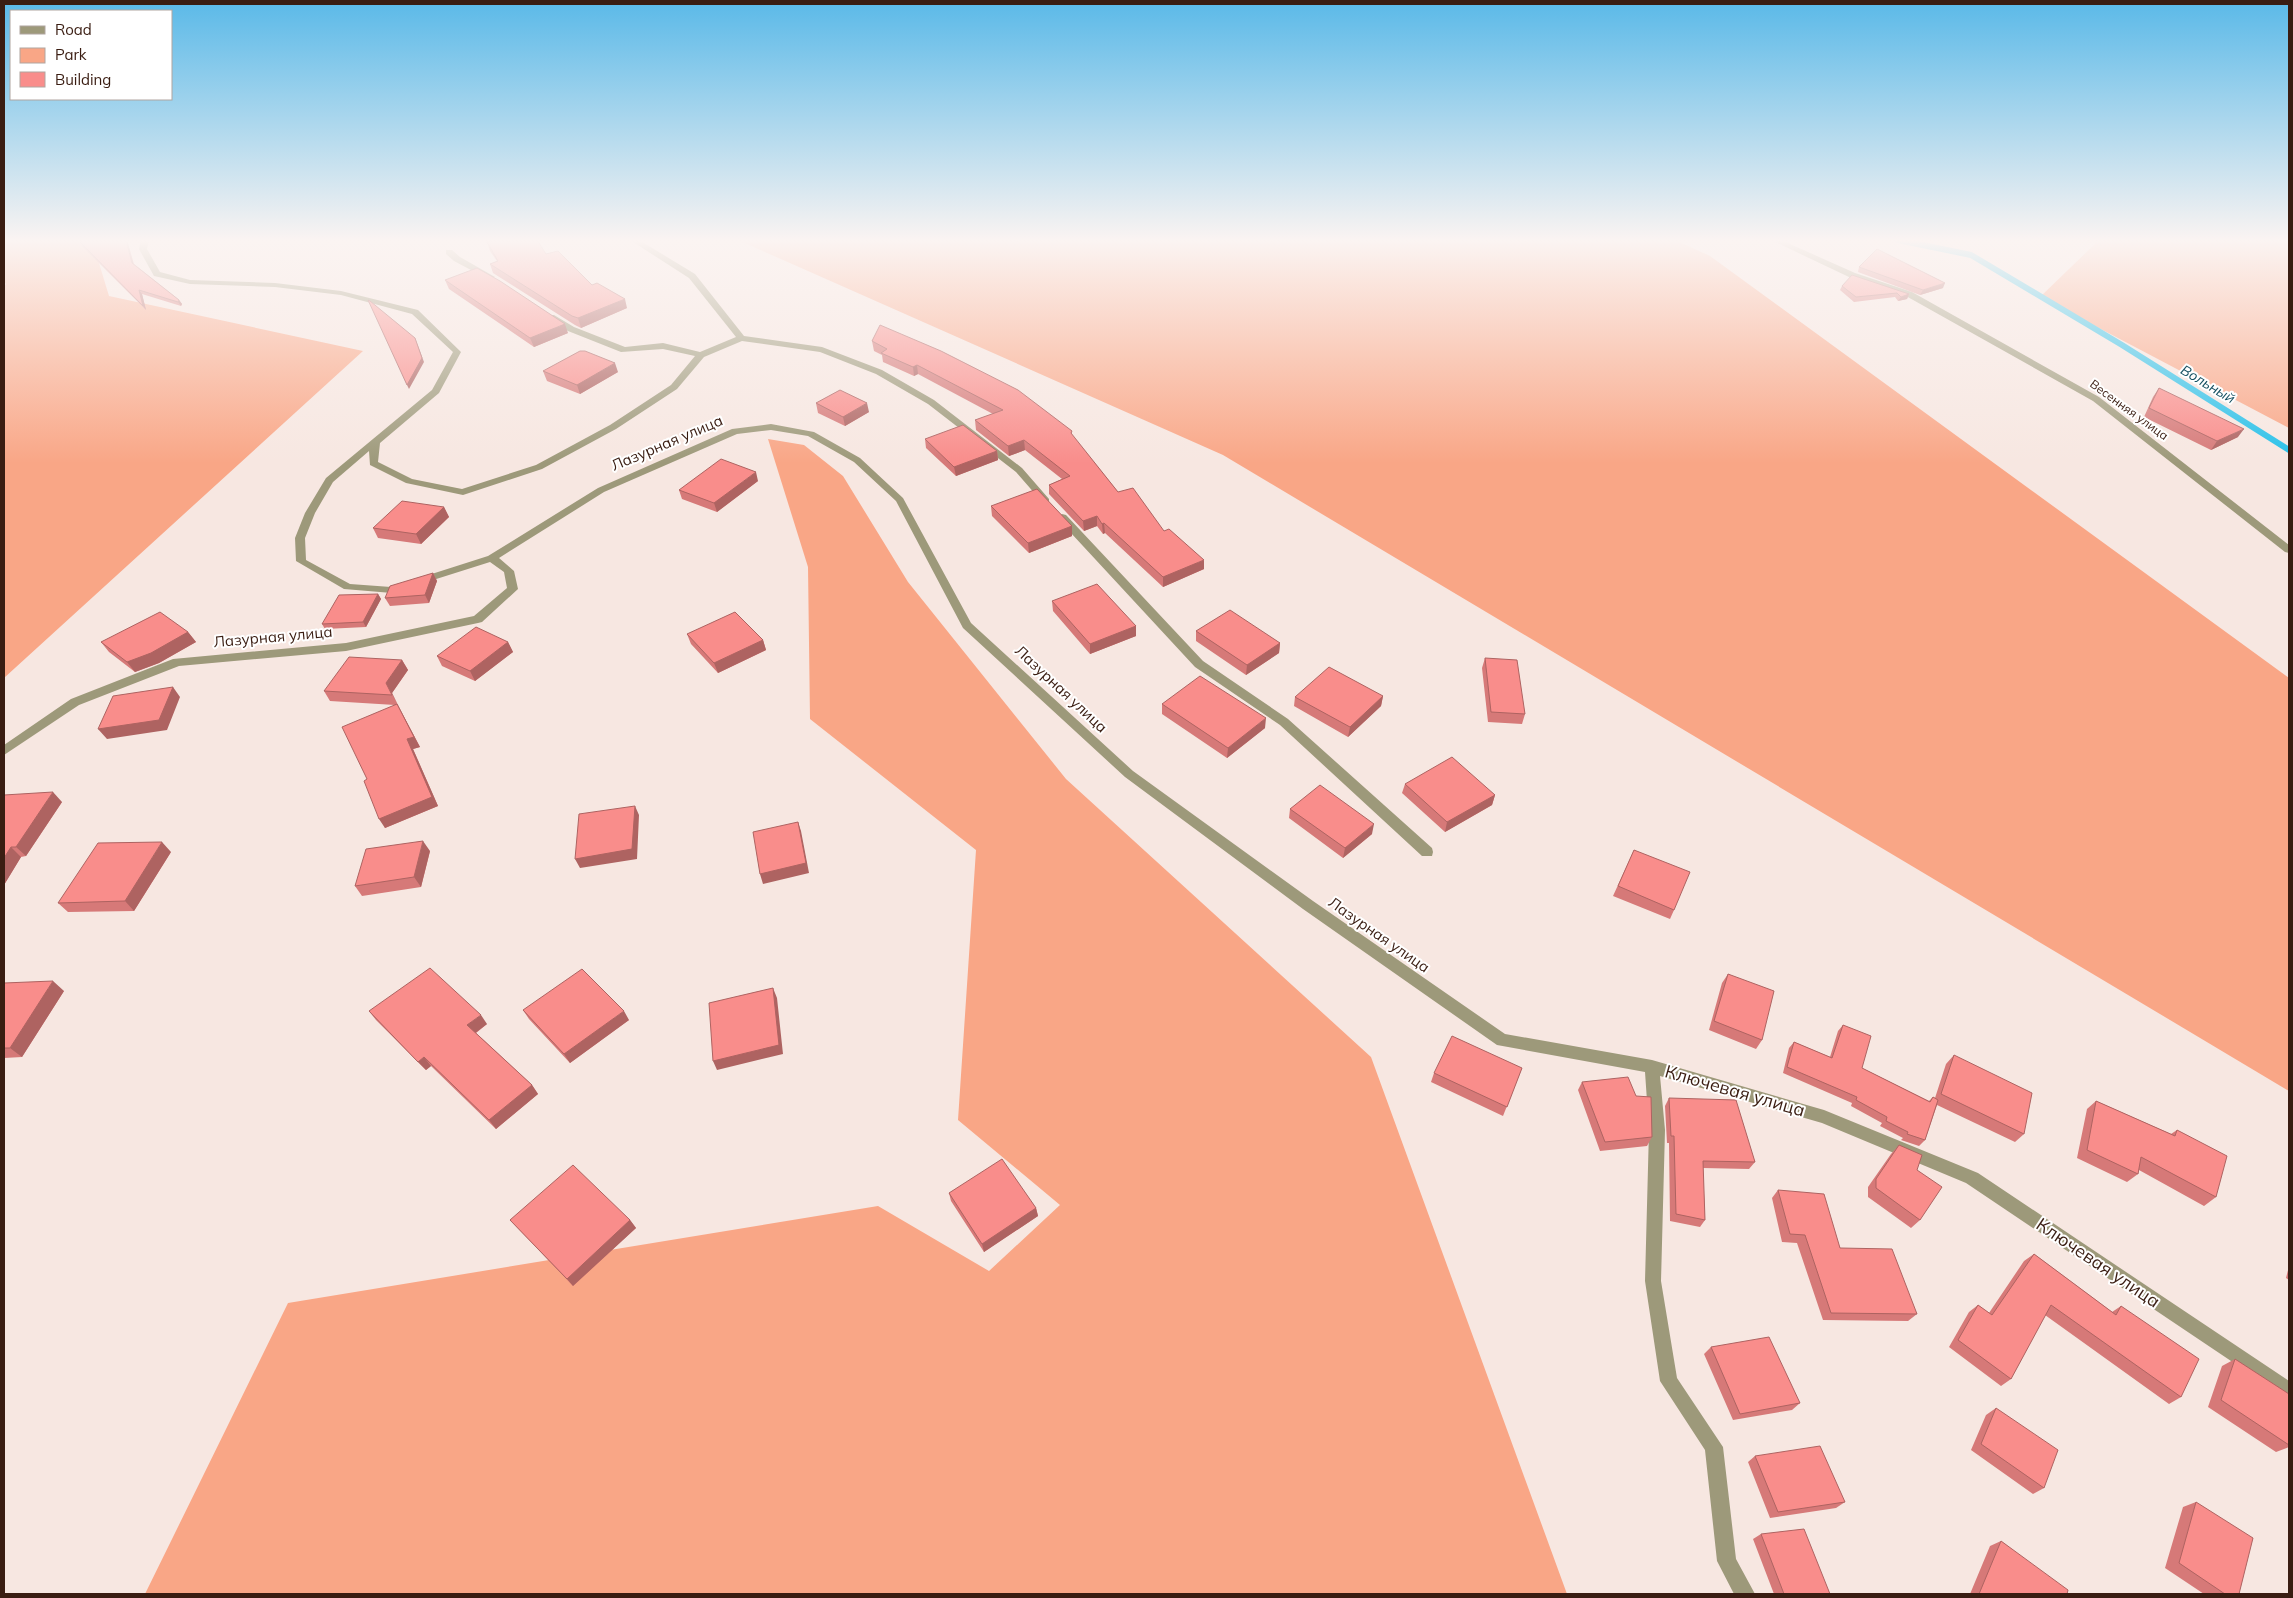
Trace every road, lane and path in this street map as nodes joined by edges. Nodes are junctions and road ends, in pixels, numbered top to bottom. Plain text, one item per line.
1 (418, 315) edge
2 (547, 315) edge
3 (723, 315) edge
4 (1946, 315) edge
5 (742, 338) junction
6 (701, 355) junction
7 (375, 442) junction
8 (2289, 550) edge
9 (492, 558) junction
10 (4, 751) edge
11 (1428, 852) dead end
12 (1652, 1067) junction
13 (2289, 1391) edge
14 (1745, 1594) edge

1 - 7 street, Лазурная улица
2 - 6 street
3 - 5 street
4 - 8 street, Весенняя улица
5 - 6 street
5 - 11 street
6 - 7 street
7 - 9 street, Лазурная улица
9 - 10 street, Лазурная улица
9 - 12 street, Лазурная улица
12 - 13 street, Ключевая улица
12 - 14 street, Ключевая улица

